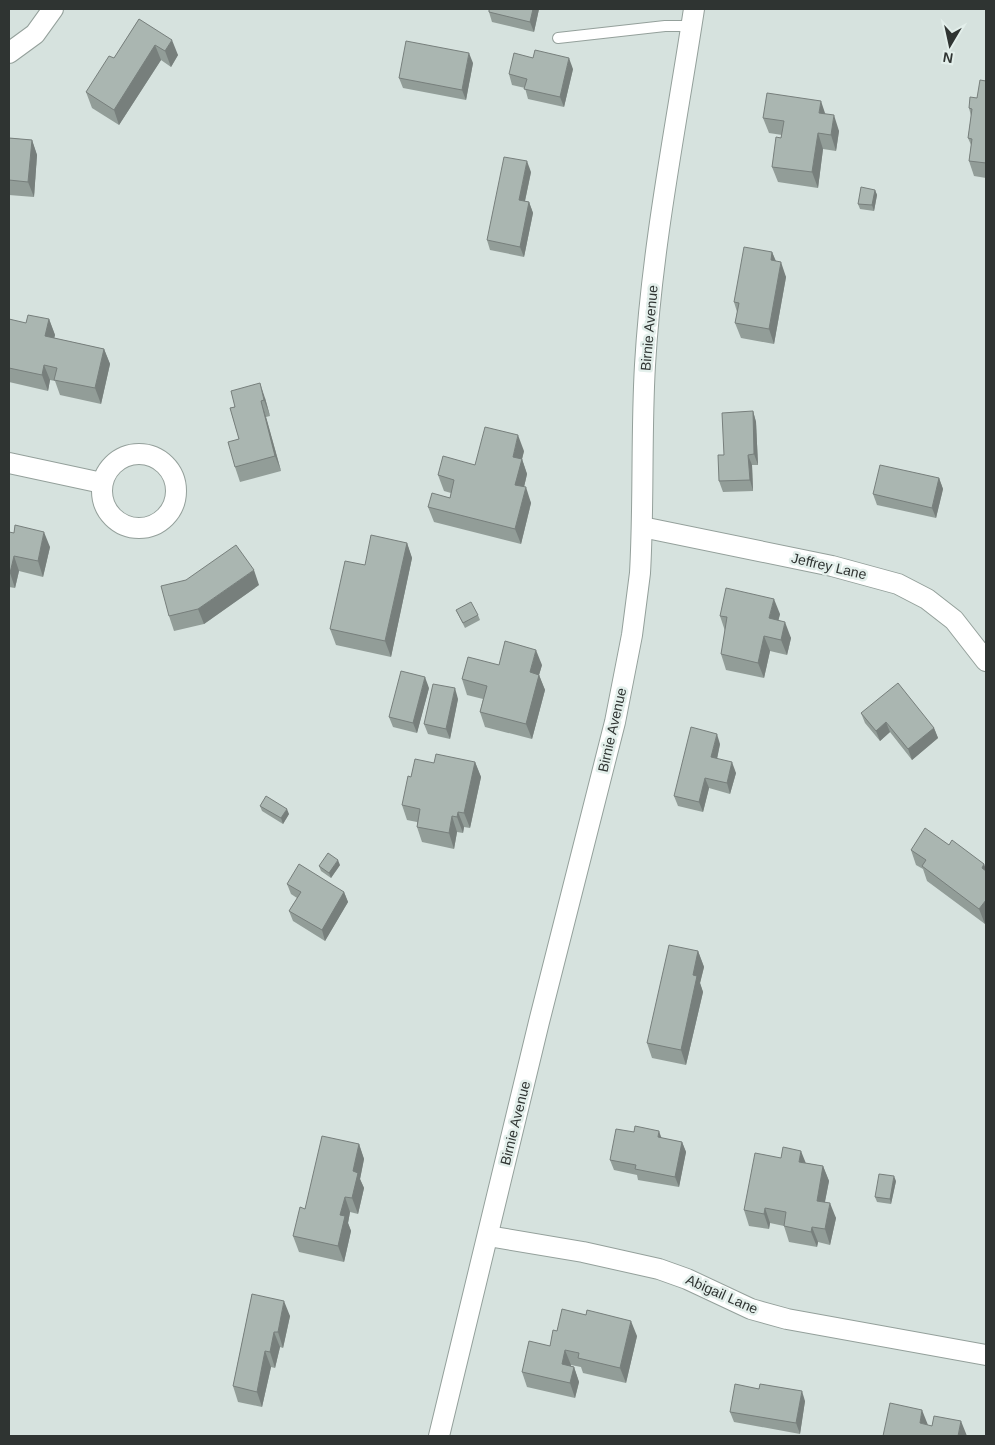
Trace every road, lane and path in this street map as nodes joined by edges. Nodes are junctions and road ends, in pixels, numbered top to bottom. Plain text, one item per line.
1 (53, 9) edge
2 (693, 18) edge
3 (558, 38) dead end
4 (9, 53) edge
5 (9, 462) edge
6 (102, 483) dead end
7 (642, 527) junction
8 (986, 661) edge
9 (488, 1236) junction
10 (986, 1355) edge
11 (439, 1436) edge

1 - 4 street
2 - 3 lane
2 - 7 street, Birnie Avenue
5 - 6 street
7 - 8 street, Jeffrey Lane
7 - 9 street, Birnie Avenue
9 - 10 street, Abigail Lane
9 - 11 street, Birnie Avenue

